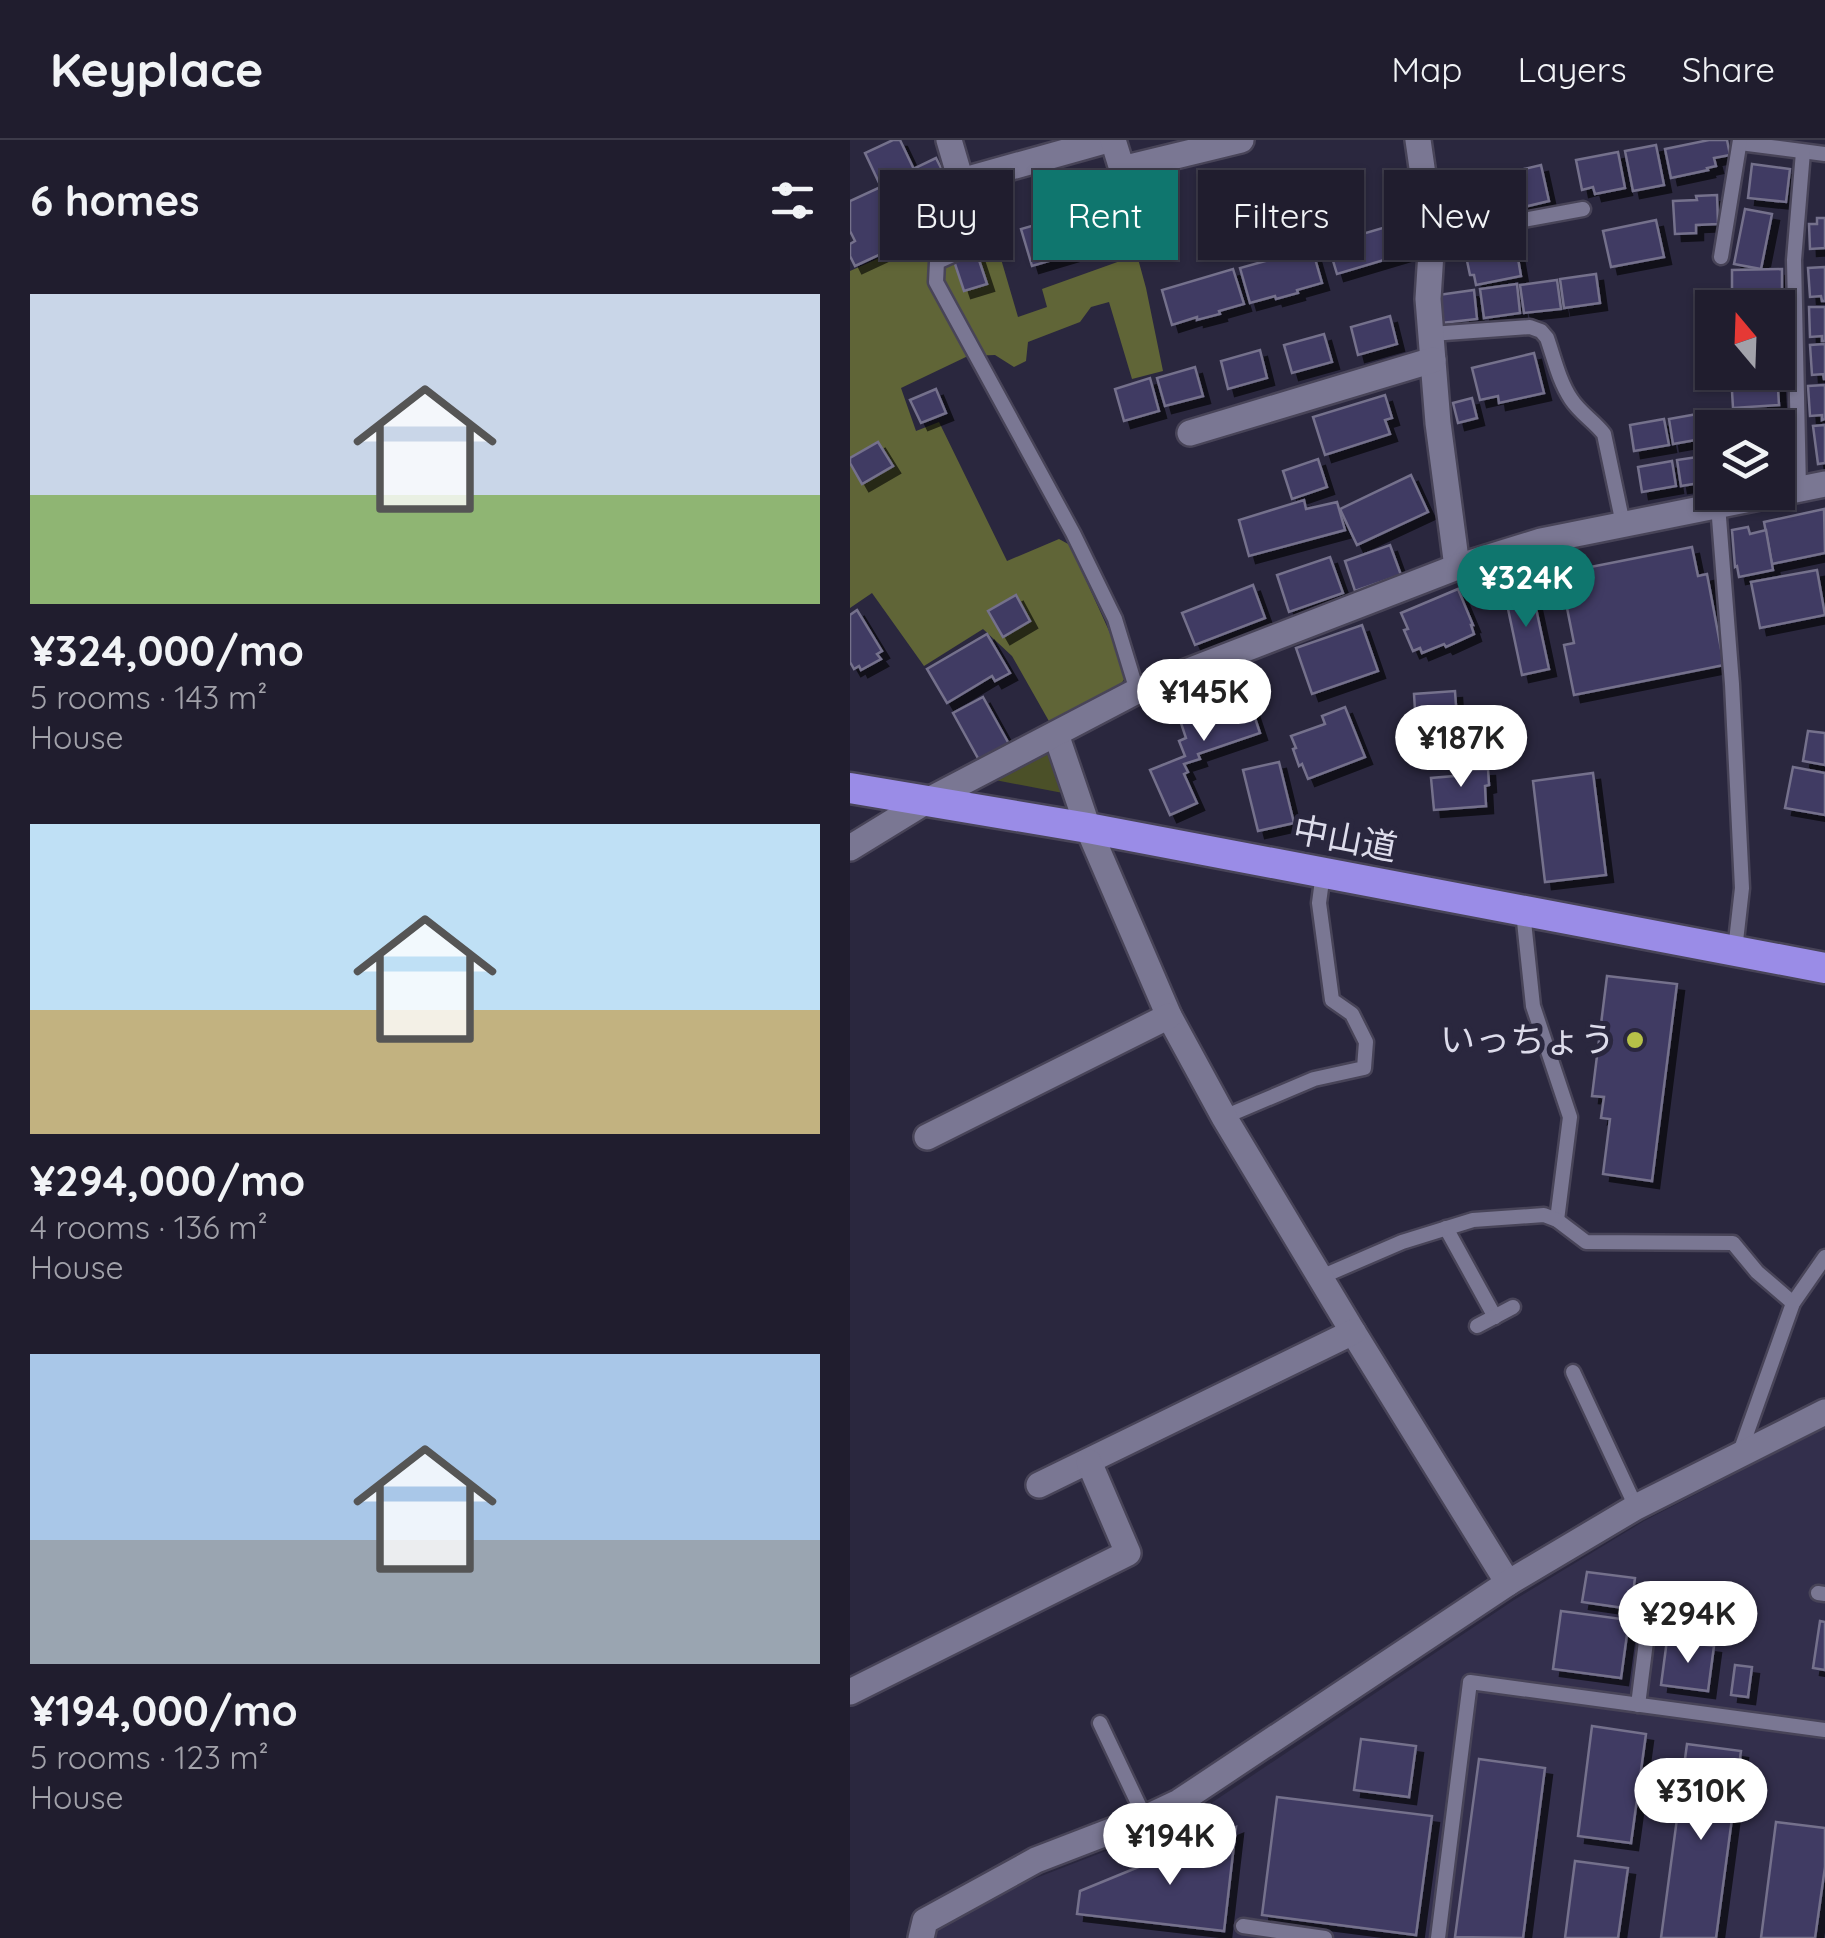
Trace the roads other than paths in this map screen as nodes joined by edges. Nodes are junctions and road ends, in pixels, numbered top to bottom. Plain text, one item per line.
1 (949, 140) edge
2 (1111, 140) edge
3 (1241, 140) edge
4 (1418, 140) edge
5 (1740, 141) edge
6 (1804, 152) junction
7 (1825, 154) edge
8 (959, 170) edge
9 (1002, 170) edge
10 (1422, 170) edge
11 (1584, 210) dead end
12 (1526, 220) edge
13 (1722, 257) dead end
14 (941, 260) edge
15 (1431, 260) edge
16 (1430, 334) junction
17 (1433, 360) junction
18 (1190, 433) dead end
19 (1812, 487) edge
20 (1695, 510) edge
21 (1718, 510) edge
22 (1624, 524) junction
23 (1457, 567) junction
24 (1137, 691) junction
25 (1056, 734) junction
26 (850, 788) edge
27 (926, 802) junction
28 (1088, 828) junction
29 (850, 848) edge
30 (1323, 873) junction
31 (1523, 912) junction
32 (1735, 950) junction
33 (1824, 966) edge
34 (1169, 1016) junction
35 (1224, 1118) junction
36 (926, 1137) dead end
37 (1557, 1220) junction
38 (1446, 1228) junction
39 (1825, 1257) edge
40 (1321, 1278) junction
41 (1793, 1303) junction
42 (1513, 1308) dead end
43 (1495, 1317) junction
44 (1478, 1326) dead end
45 (1353, 1332) junction
46 (1573, 1372) dead end
47 (1825, 1412) edge
48 (1740, 1453) junction
49 (1089, 1462) junction
50 (1039, 1486) dead end
51 (1636, 1507) junction
52 (1508, 1582) junction
53 (1652, 1594) dead end
54 (850, 1692) edge
55 (1638, 1705) junction
56 (1100, 1723) dead end
57 (1825, 1730) edge
58 (1145, 1818) junction
59 (1243, 1926) dead end
60 (921, 1938) edge
61 (1325, 1938) edge
62 (1438, 1938) edge

1 - 8 street
2 - 3 street
2 - 9 street
4 - 10 street
5 - 6 lane
5 - 13 lane
6 - 7 lane
6 - 19 lane
11 - 12 lane
14 - 24 lane
15 - 16 street
16 - 17 street
16 - 22 lane
17 - 18 street
17 - 23 street
20 - 22 street
21 - 32 lane
22 - 23 street
23 - 24 street
24 - 25 street
25 - 27 street
25 - 28 street
26 - 27 highway, 中山道
27 - 28 highway, 中山道
27 - 29 street
28 - 30 highway, 中山道
28 - 34 street
30 - 31 highway, 中山道
30 - 35 lane
31 - 32 highway, 中山道
31 - 37 lane
32 - 33 highway, 中山道
34 - 35 street
34 - 36 street
35 - 40 street
37 - 38 lane
37 - 41 lane
38 - 40 lane
38 - 43 lane
39 - 41 lane
40 - 45 street
41 - 48 lane
42 - 43 lane
43 - 44 lane
45 - 49 street
45 - 52 street
46 - 51 lane
47 - 48 street
48 - 51 street
49 - 50 street
49 - 54 street
51 - 52 street
52 - 58 street
53 - 55 lane
55 - 57 lane
55 - 62 lane
56 - 58 lane
58 - 60 street
59 - 61 lane

